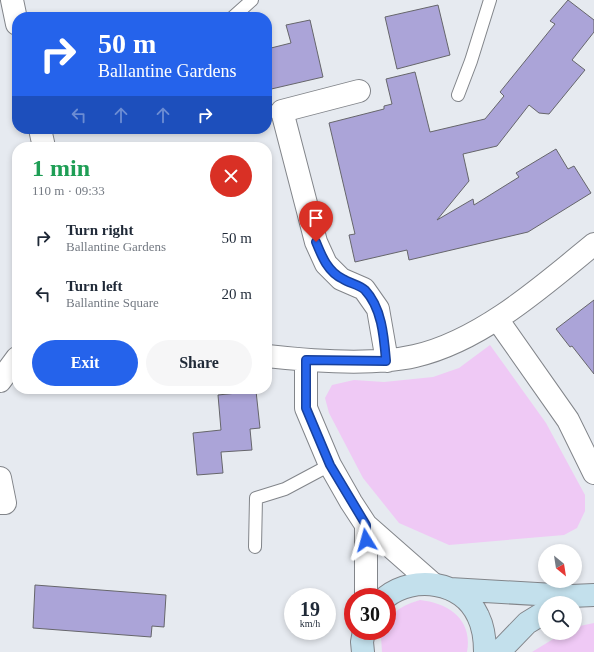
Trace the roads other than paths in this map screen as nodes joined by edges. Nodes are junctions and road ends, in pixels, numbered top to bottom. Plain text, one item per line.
1 (12, 0) edge
2 (252, 0) edge
3 (490, 0) edge
4 (14, 12) edge
5 (239, 12) edge
6 (359, 91) dead end
7 (458, 95) dead end
8 (274, 112) edge
9 (594, 244) edge
10 (497, 319) junction
11 (272, 357) edge
12 (306, 360) junction
13 (386, 361) junction
14 (12, 365) edge
15 (0, 381) edge
16 (330, 465) junction
17 (594, 473) edge
18 (0, 478) edge
19 (0, 504) edge
20 (366, 525) junction
21 (254, 547) dead end
22 (441, 586) junction
23 (366, 588) edge
24 (396, 590) edge
25 (594, 595) edge
26 (538, 597) edge
27 (582, 597) edge
28 (538, 616) edge
29 (362, 640) edge
30 (363, 652) edge
31 (485, 652) edge
32 (499, 652) edge

1 - 4 street
2 - 5 lane
3 - 7 lane
6 - 8 street
8 - 13 street
9 - 10 street
10 - 13 street
10 - 17 street
11 - 12 street
12 - 13 street
12 - 16 street
14 - 15 street
16 - 20 street
16 - 21 lane
18 - 19 street
20 - 22 street
20 - 23 street
22 - 24 main road
22 - 26 main road
22 - 31 main road
25 - 27 main road
28 - 32 main road
29 - 30 main road

